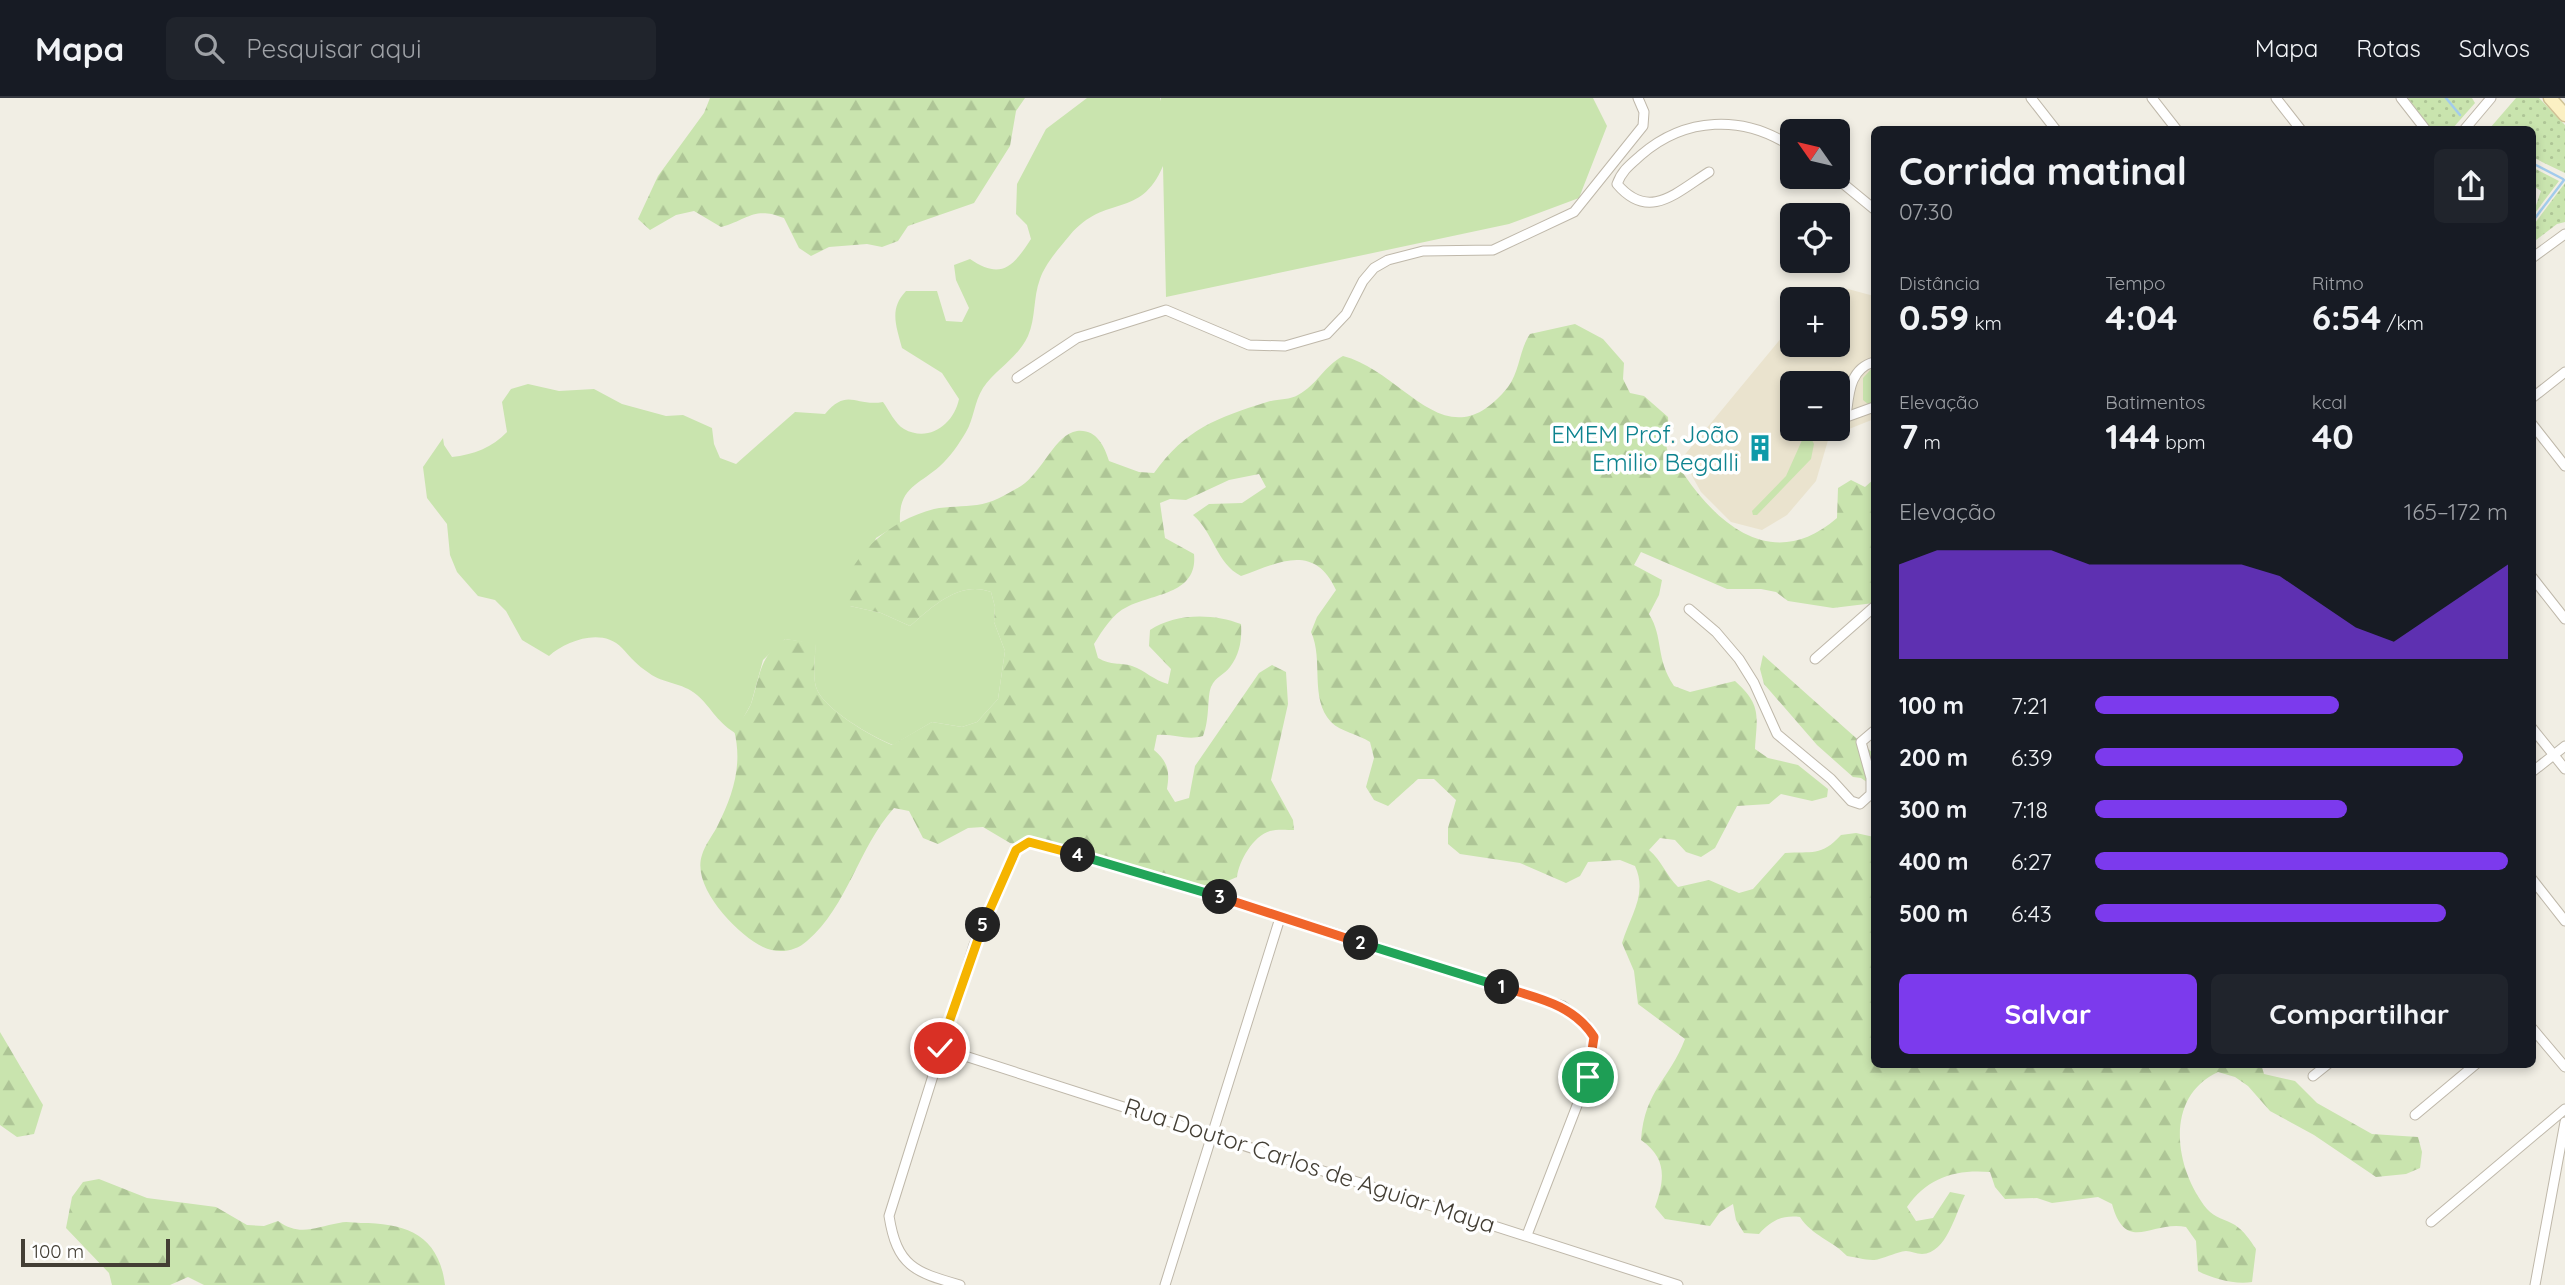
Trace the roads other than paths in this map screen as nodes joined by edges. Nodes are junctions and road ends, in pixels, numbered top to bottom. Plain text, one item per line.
1 (1638, 98) edge
2 (2031, 98) edge
3 (2152, 98) edge
4 (2276, 98) edge
5 (2401, 98) edge
6 (2491, 98) edge
7 (2550, 98) edge
8 (2563, 109) edge
9 (2053, 126) edge
10 (2174, 126) edge
11 (2298, 126) edge
12 (2423, 126) edge
13 (2467, 126) edge
14 (1780, 142) edge
15 (1709, 172) dead end
16 (1850, 189) edge
17 (1871, 207) edge
18 (2565, 233) edge
19 (2536, 255) edge
20 (1871, 363) edge
21 (2565, 372) edge
22 (1017, 378) dead end
23 (1850, 390) edge
24 (2536, 395) edge
25 (1871, 408) edge
26 (1850, 415) edge
27 (2536, 429) edge
28 (2565, 466) edge
29 (2536, 582) edge
30 (1689, 609) dead end
31 (1871, 610) edge
32 (2565, 619) edge
33 (1815, 659) dead end
34 (2536, 732) edge
35 (1871, 734) edge
36 (2565, 746) edge
37 (2554, 755) junction
38 (2536, 769) edge
39 (2565, 769) edge
40 (1871, 778) edge
41 (1871, 794) edge
42 (2536, 884) edge
43 (1280, 918) junction
44 (2565, 920) edge
45 (2536, 1033) edge
46 (940, 1048) junction
47 (2565, 1067) edge
48 (2323, 1068) edge
49 (2471, 1068) edge
50 (2313, 1076) dead end
51 (2565, 1109) edge
52 (2415, 1115) dead end
53 (2565, 1122) edge
54 (1213, 1133) junction
55 (2431, 1222) dead end
56 (1527, 1235) junction
57 (960, 1285) edge
58 (1165, 1285) edge
59 (1678, 1285) edge
60 (2535, 1285) edge

1 - 22 street
2 - 9 street
3 - 10 street
4 - 11 street
5 - 12 street
6 - 13 street
7 - 8 street
14 - 15 street
16 - 17 street
18 - 19 street
20 - 23 street
21 - 24 street
25 - 26 street
27 - 28 street
29 - 32 street
30 - 41 street
31 - 33 street
34 - 37 street
35 - 40 street
36 - 37 street
37 - 38 street
37 - 39 street
42 - 44 street
43 - 46 street
43 - 54 street
43 - 56 street
45 - 47 street
46 - 54 street, Rua Doutor Carlos de Aguiar Maya
46 - 57 street
48 - 50 street
49 - 52 street
51 - 55 street
53 - 60 street
54 - 56 street, Rua Doutor Carlos de Aguiar Maya
54 - 58 street
56 - 59 street, Rua Doutor Carlos de Aguiar Maya

